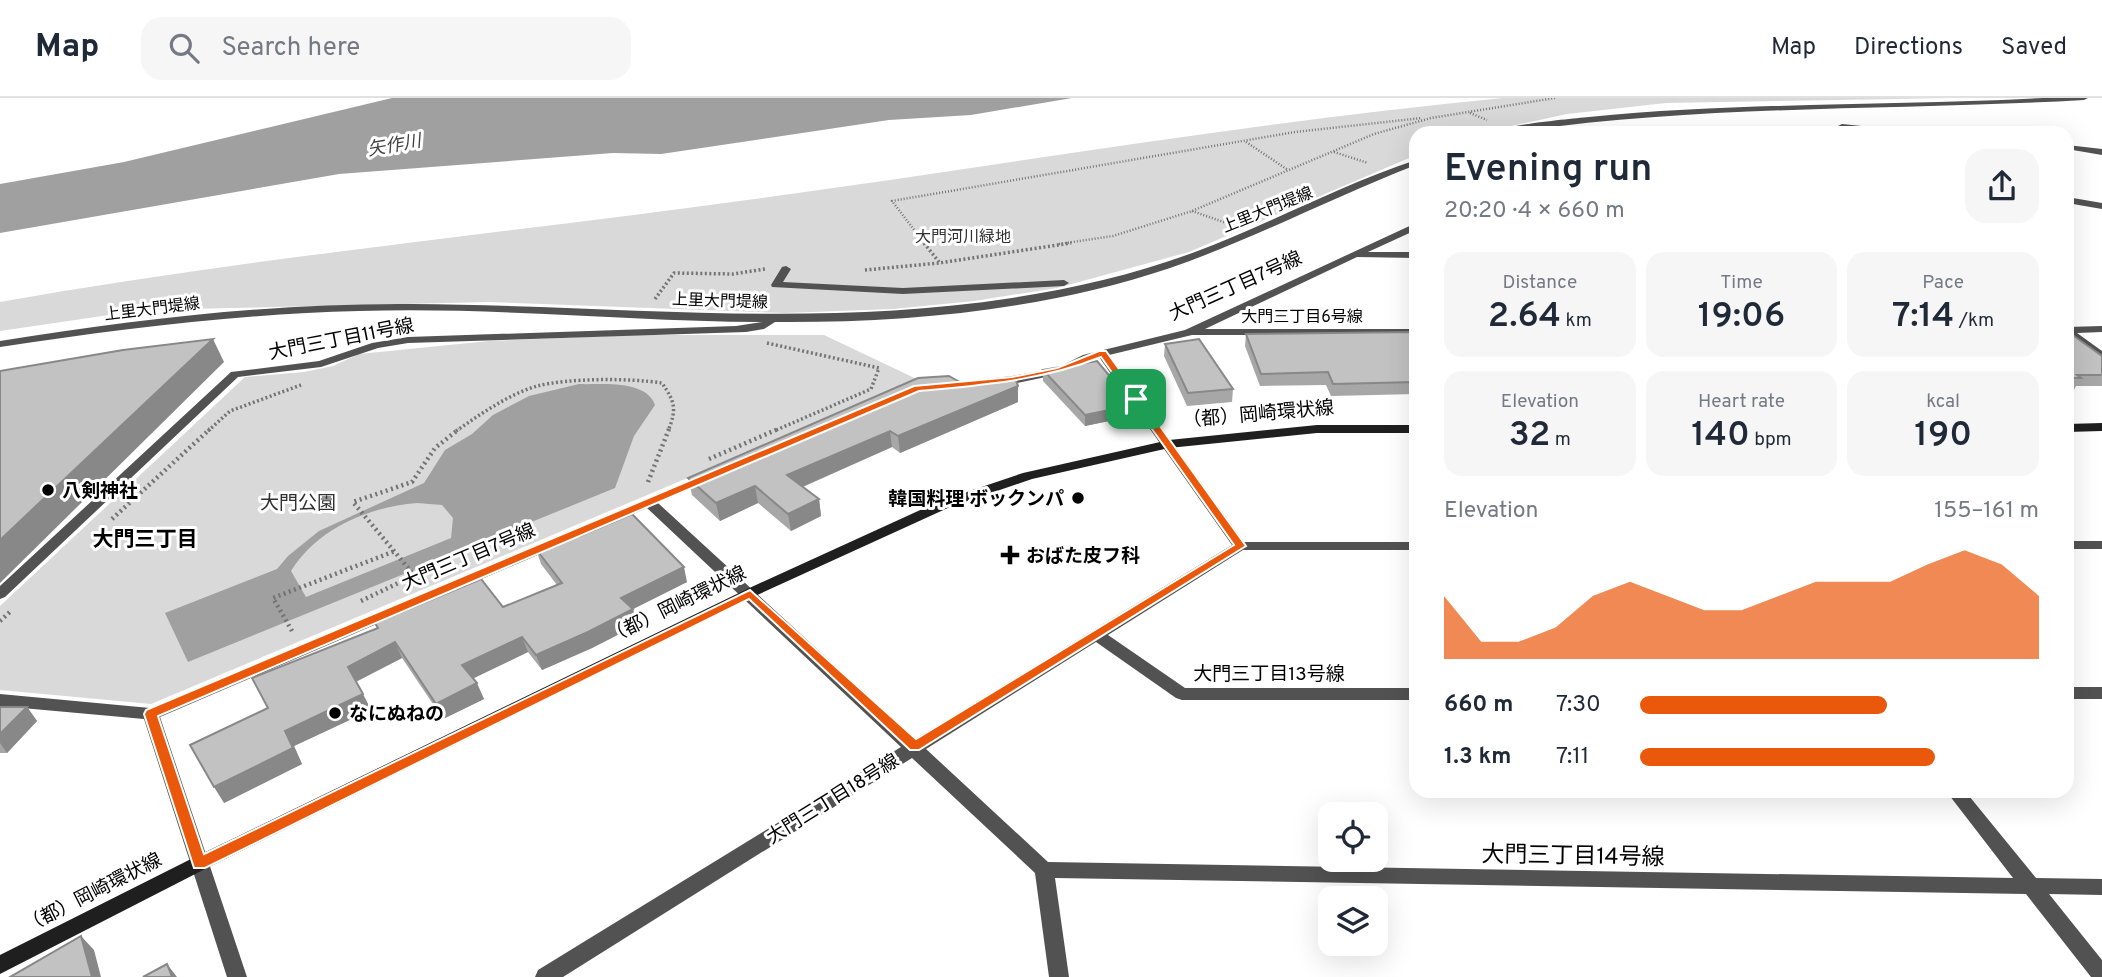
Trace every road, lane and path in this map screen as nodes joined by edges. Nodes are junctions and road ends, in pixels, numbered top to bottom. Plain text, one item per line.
1 (1555, 98) edge
2 (2084, 98) edge
3 (1431, 118) junction
4 (1526, 126) edge
5 (1245, 141) junction
6 (2074, 148) edge
7 (1334, 152) junction
8 (2102, 152) edge
9 (1409, 165) edge
10 (1289, 170) junction
11 (1392, 171) junction
12 (2074, 201) edge
13 (2102, 206) edge
14 (1192, 211) junction
15 (1409, 229) edge
16 (1253, 232) junction
17 (1354, 255) junction
18 (1409, 255) edge
19 (939, 263) junction
20 (786, 269) joint
21 (857, 270) dead end
22 (1089, 286) junction
23 (643, 314) junction
24 (772, 318) junction
25 (2102, 329) edge
26 (2074, 330) edge
27 (1189, 332) junction
28 (1409, 332) edge
29 (2074, 335) edge
30 (0, 344) edge
31 (762, 344) dead end
32 (1102, 353) junction
33 (2102, 356) edge
34 (307, 383) dead end
35 (939, 387) edge
36 (2074, 428) edge
37 (2102, 428) edge
38 (1409, 429) edge
39 (1169, 444) junction
40 (707, 460) dead end
41 (726, 469) edge
42 (656, 482) dead end
43 (643, 493) junction
44 (110, 520) dead end
45 (2074, 545) edge
46 (2102, 545) edge
47 (1240, 546) junction
48 (1409, 546) edge
49 (395, 551) junction
50 (448, 566) dead end
51 (413, 572) dead end
52 (750, 593) junction
53 (0, 594) edge
54 (20, 603) dead end
55 (349, 608) dead end
56 (0, 621) edge
57 (304, 627) dead end
58 (292, 631) junction
59 (280, 636) dead end
60 (1098, 636) junction
61 (2074, 693) edge
62 (2102, 693) edge
63 (1409, 694) edge
64 (0, 700) edge
65 (151, 714) junction
66 (915, 746) junction
67 (1960, 798) edge
68 (200, 863) junction
69 (1044, 870) junction
70 (2029, 887) junction
71 (2102, 887) edge
72 (0, 965) edge
73 (2102, 975) edge
74 (237, 977) edge
75 (544, 977) edge
76 (1059, 977) edge

1 - 3 path
2 - 4 street
3 - 5 path
3 - 7 path
5 - 10 path
5 - 19 path
6 - 8 street
7 - 10 path
7 - 11 path
9 - 11 street, 上里大門堤線
10 - 14 path
11 - 16 street, 上里大門堤線
12 - 13 street
14 - 16 path
14 - 19 path
15 - 17 street, 大門三丁目7号線
16 - 22 street, 上里大門堤線
17 - 18 street
17 - 27 street, 大門三丁目7号線
19 - 21 path
20 - 22 street
20 - 23 path
22 - 24 street, 上里大門堤線
23 - 24 street, 上里大門堤線
23 - 30 street, 上里大門堤線
24 - 53 street, 大門三丁目11号線
25 - 26 street
27 - 28 street, 大門三丁目6号線
27 - 32 street, 大門三丁目7号線
29 - 33 street
31 - 40 path
32 - 35 street, 大門三丁目7号線
32 - 39 street
34 - 44 path
36 - 37 street
38 - 39 street, （都）岡崎環状線
39 - 47 street
39 - 52 street, （都）岡崎環状線
41 - 43 street, 大門三丁目7号線
42 - 43 path
43 - 49 path
43 - 52 street
43 - 65 street, 大門三丁目7号線
45 - 46 street
47 - 48 street
47 - 60 street, 大門三丁目18号線
49 - 51 path
49 - 58 path
50 - 55 path
52 - 66 street
52 - 68 street, （都）岡崎環状線
54 - 56 path
57 - 58 path
58 - 59 path
60 - 63 street, 大門三丁目13号線
60 - 66 street, 大門三丁目18号線
61 - 62 street
64 - 65 street, 大門三丁目7号線
65 - 68 street
66 - 69 street
66 - 75 street, 大門三丁目18号線
67 - 70 street
68 - 72 street, （都）岡崎環状線
68 - 74 street
69 - 70 street, 大門三丁目14号線
69 - 76 street
70 - 71 street, 大門三丁目14号線
70 - 73 street

